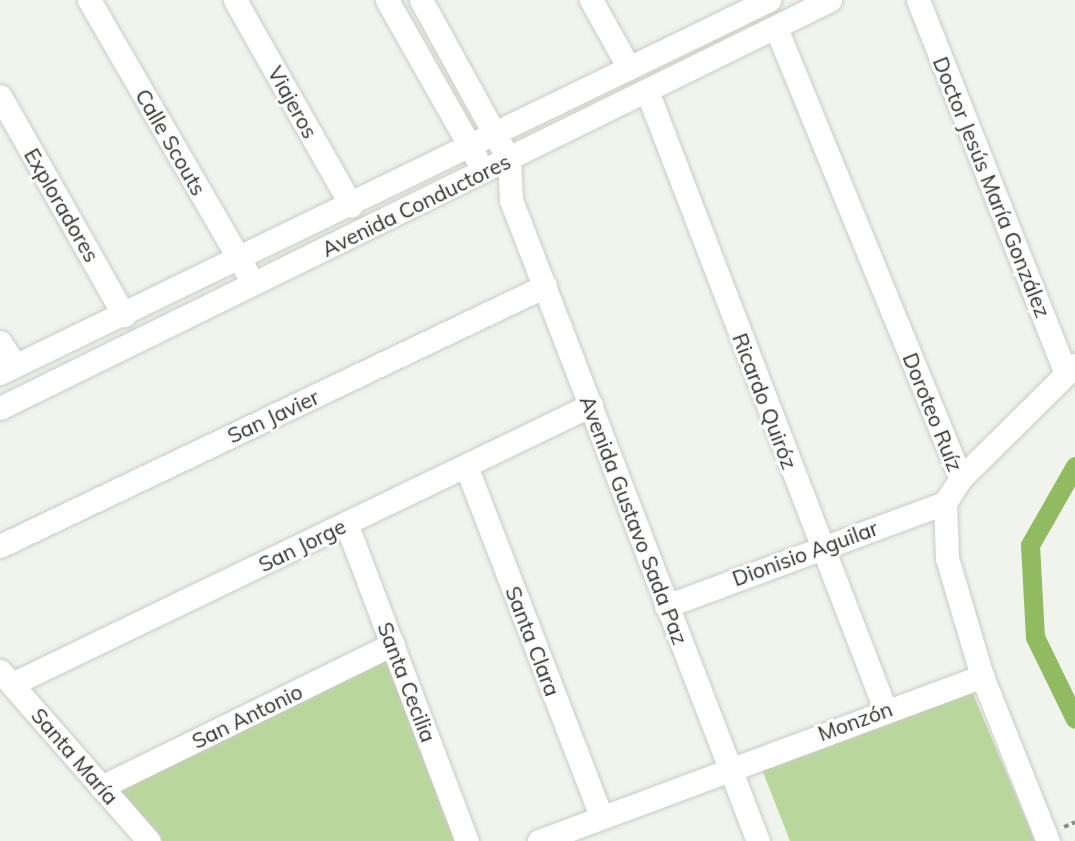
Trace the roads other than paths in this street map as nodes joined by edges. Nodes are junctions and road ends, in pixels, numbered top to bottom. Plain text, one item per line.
1 (89, 0) edge
2 (235, 0) edge
3 (387, 0) edge
4 (421, 0) edge
5 (591, 0) edge
6 (830, 0) edge
7 (918, 0) edge
8 (754, 3) edge
9 (768, 31) junction
10 (629, 68) junction
11 (647, 91) junction
12 (0, 96) edge
13 (496, 133) junction
14 (470, 146) junction
15 (509, 160) junction
16 (483, 171) junction
17 (511, 200) junction
18 (351, 205) junction
19 (239, 260) junction
20 (252, 284) junction
21 (545, 286) junction
22 (124, 315) junction
23 (0, 342) edge
24 (7, 369) edge
25 (1071, 369) edge
26 (591, 405) junction
27 (0, 408) edge
28 (466, 466) junction
29 (961, 478) junction
30 (944, 503) junction
31 (346, 523) junction
32 (0, 546) edge
33 (821, 546) junction
34 (666, 606) junction
35 (393, 644) junction
36 (982, 676) junction
37 (6, 678) edge
38 (885, 709) junction
39 (729, 768) junction
40 (101, 787) junction
41 (601, 816) junction
42 (149, 841) edge
43 (467, 841) edge
44 (539, 841) edge
45 (758, 841) edge
46 (1048, 841) edge

1 - 19 street, Calle Scouts
2 - 18 street, Viajeros
3 - 14 street, Avenida Gustavo Sada Paz
4 - 13 street, Avenida Gustavo Sada Paz
5 - 10 street
6 - 9 street, Avenida Conductores
7 - 25 street, Doctor Jesús María González
8 - 9 street, Doroteo Ruíz
8 - 10 street, Avenida Conductores
9 - 11 street, Avenida Conductores
9 - 29 street, Doroteo Ruíz
10 - 13 street, Avenida Conductores
11 - 15 street, Avenida Conductores
11 - 33 street, Ricardo Quiróz
12 - 22 street, Exploradores
13 - 14 street, Avenida Conductores
13 - 15 street, Avenida Gustavo Sada Paz
14 - 16 street, Avenida Gustavo Sada Paz
14 - 18 street, Avenida Conductores
15 - 16 street, Avenida Conductores
15 - 17 street, Avenida Gustavo Sada Paz
16 - 17 street, Avenida Gustavo Sada Paz
16 - 20 street, Avenida Conductores
17 - 21 street, Avenida Gustavo Sada Paz
18 - 19 street, Avenida Conductores
19 - 20 street, Calle Scouts
19 - 22 street, Avenida Conductores
20 - 27 street, Avenida Conductores
21 - 26 street, Avenida Gustavo Sada Paz
21 - 32 street, San Javier
22 - 24 street, Avenida Conductores
23 - 24 street
25 - 29 street
26 - 28 street, San Jorge
26 - 34 street, Avenida Gustavo Sada Paz
28 - 31 street, San Jorge
28 - 41 street, Santa Clara
29 - 30 street, Doroteo Ruíz
30 - 33 street, Dionisio Aguilar
30 - 36 street, Doroteo Ruíz
31 - 35 street, Santa Cecilia
31 - 37 street, San Jorge
33 - 34 street, Dionisio Aguilar
33 - 38 street, Ricardo Quiróz
34 - 39 street, Avenida Gustavo Sada Paz
35 - 40 street, San Antonio
35 - 43 street, Santa Cecilia
36 - 38 street, Monzón
36 - 46 street, Doroteo Ruíz
37 - 40 street, Santa María
38 - 39 street, Monzón
39 - 41 street, Monzón
39 - 45 street, Avenida Gustavo Sada Paz
40 - 42 street, Santa María
41 - 44 street, Monzón

